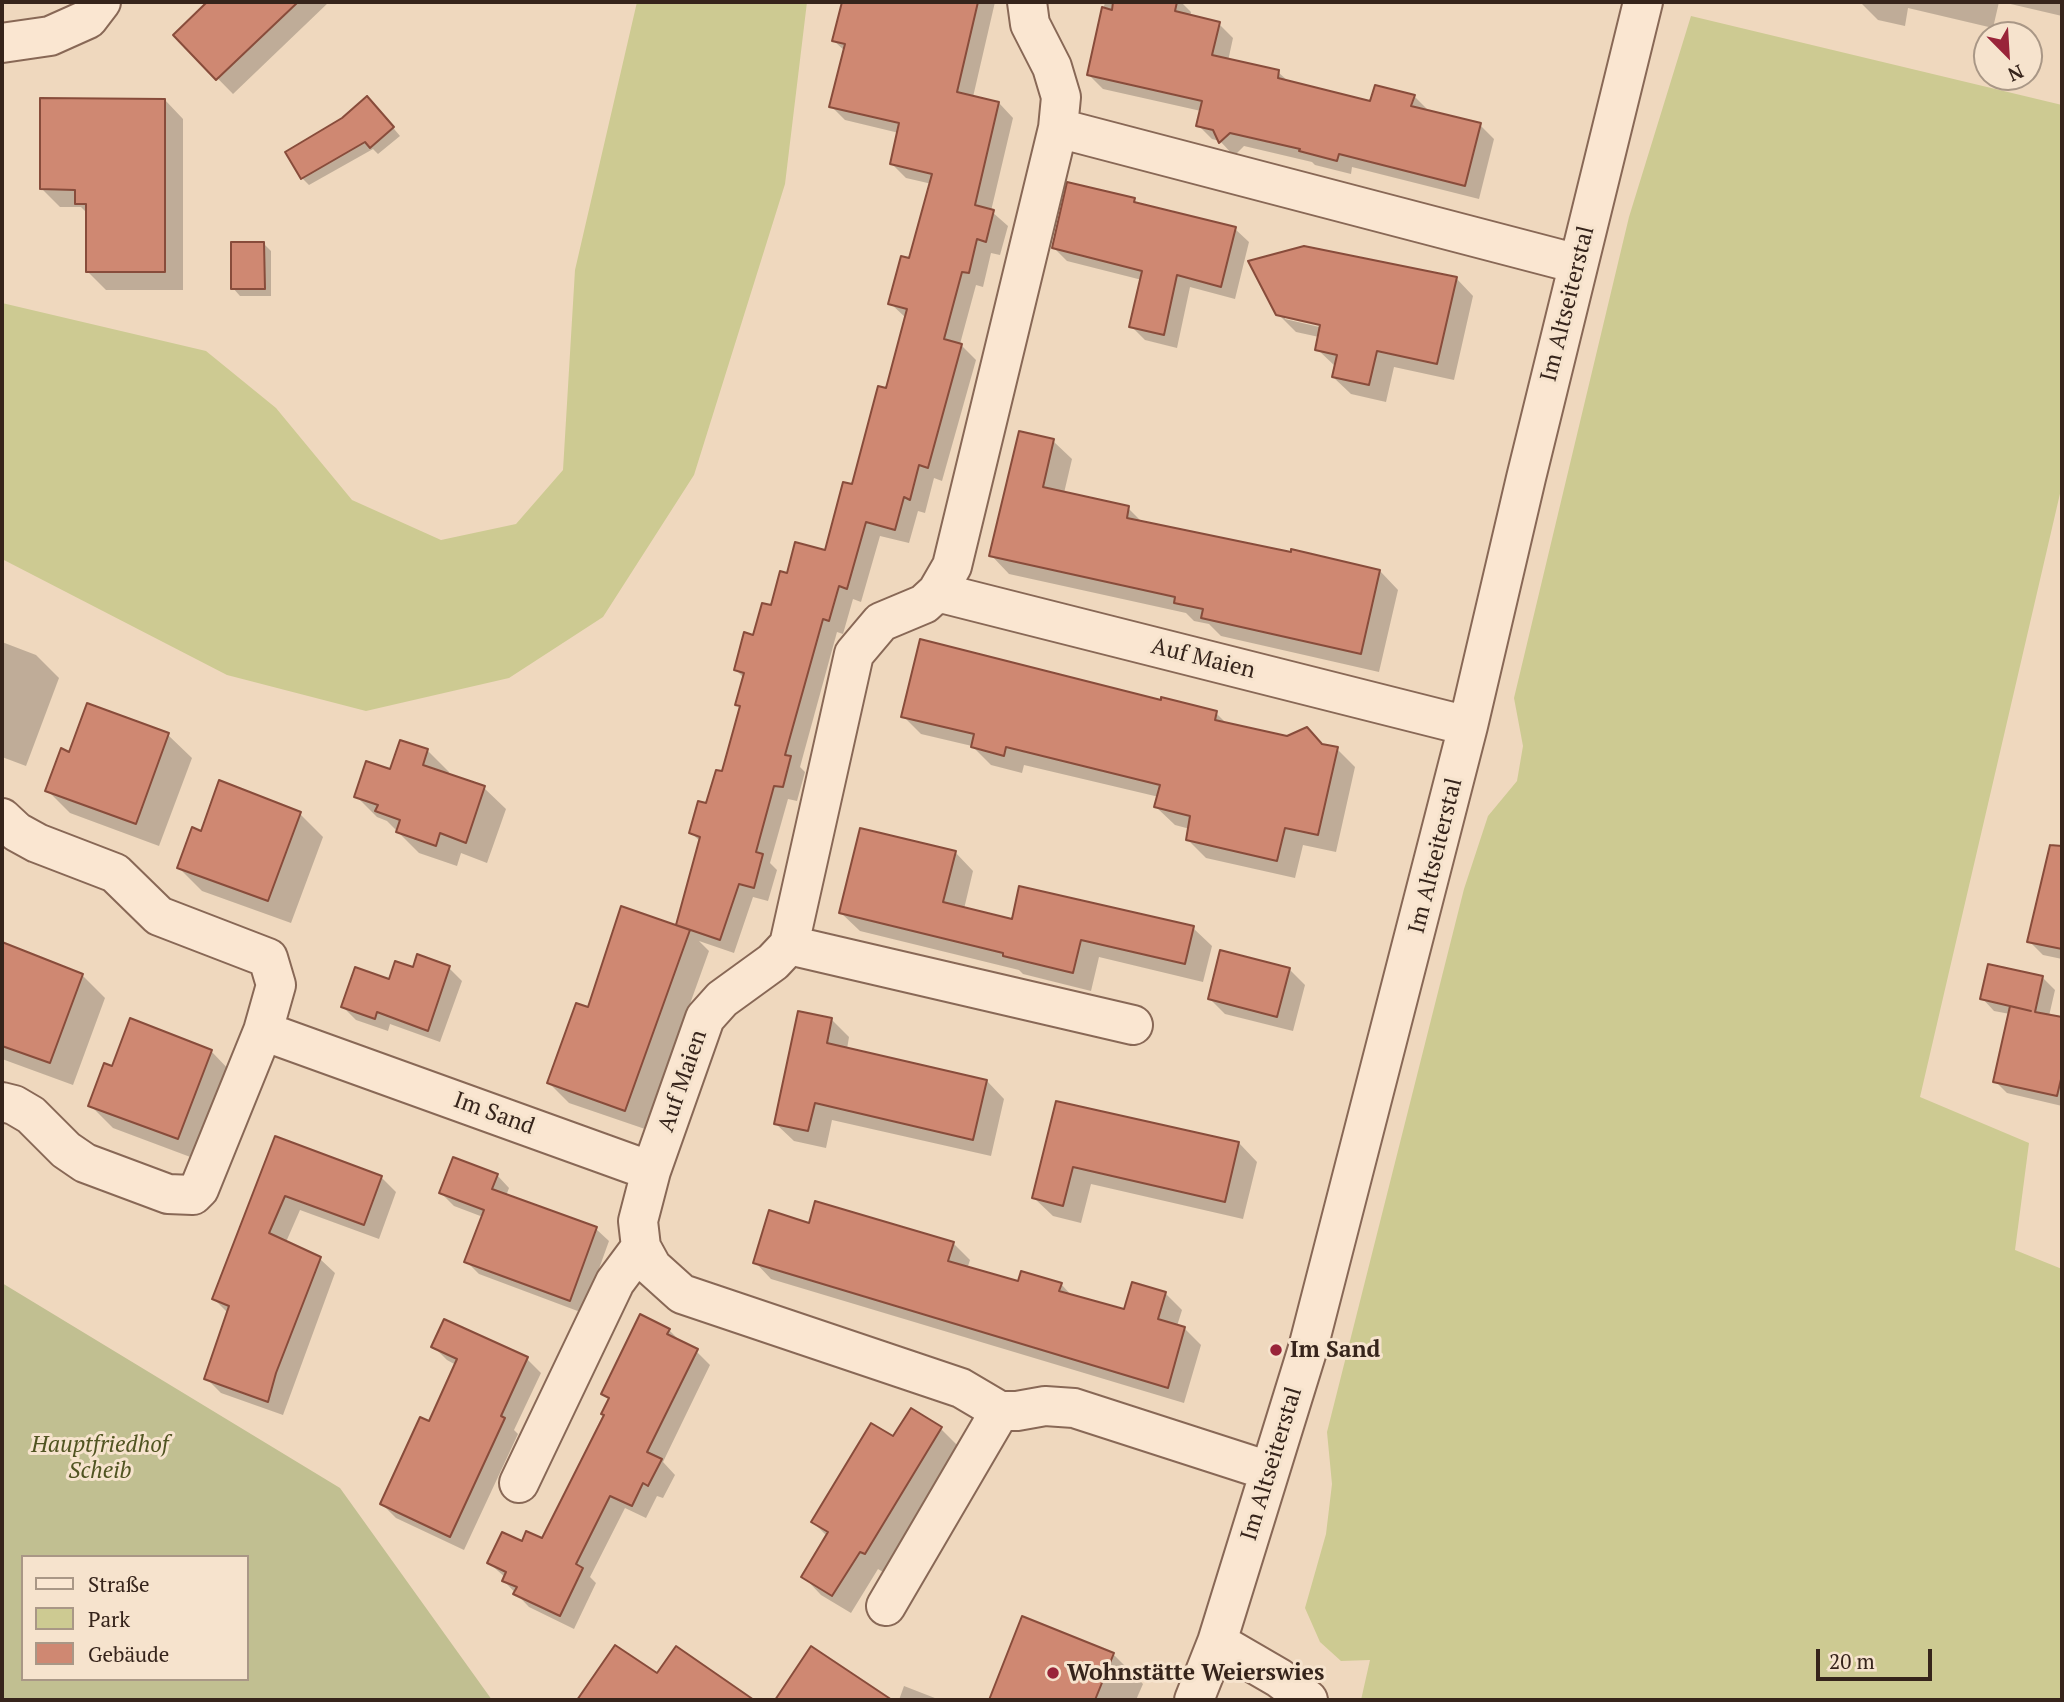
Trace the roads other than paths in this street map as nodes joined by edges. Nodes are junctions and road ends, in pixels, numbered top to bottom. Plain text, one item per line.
1 (101, 2) edge
2 (1027, 2) edge
3 (1643, 2) edge
4 (2, 43) edge
5 (1058, 128) junction
6 (1578, 264) junction
7 (937, 592) junction
8 (1468, 726) junction
9 (2, 818) edge
10 (789, 945) junction
11 (1133, 1025) dead end
12 (263, 1031) junction
13 (2, 1102) edge
14 (651, 1171) junction
15 (641, 1247) junction
16 (1000, 1411) junction
17 (1269, 1471) junction
18 (519, 1483) dead end
19 (886, 1606) dead end
20 (1217, 1642) junction
21 (1194, 1700) edge
22 (1308, 1700) edge

1 - 4 street
2 - 5 street
3 - 6 street, Im Altseiterstal
5 - 6 street
5 - 7 street
6 - 8 street, Im Altseiterstal
7 - 8 street, Auf Maien
7 - 10 street
8 - 17 street, Im Altseiterstal
9 - 12 street
10 - 11 street
10 - 14 street, Auf Maien
12 - 13 street
12 - 14 street, Im Sand
14 - 15 street
15 - 16 street
15 - 18 street
16 - 17 street
16 - 19 street
17 - 20 street, Im Altseiterstal
20 - 21 street, Im Altseiterstal
20 - 22 street

